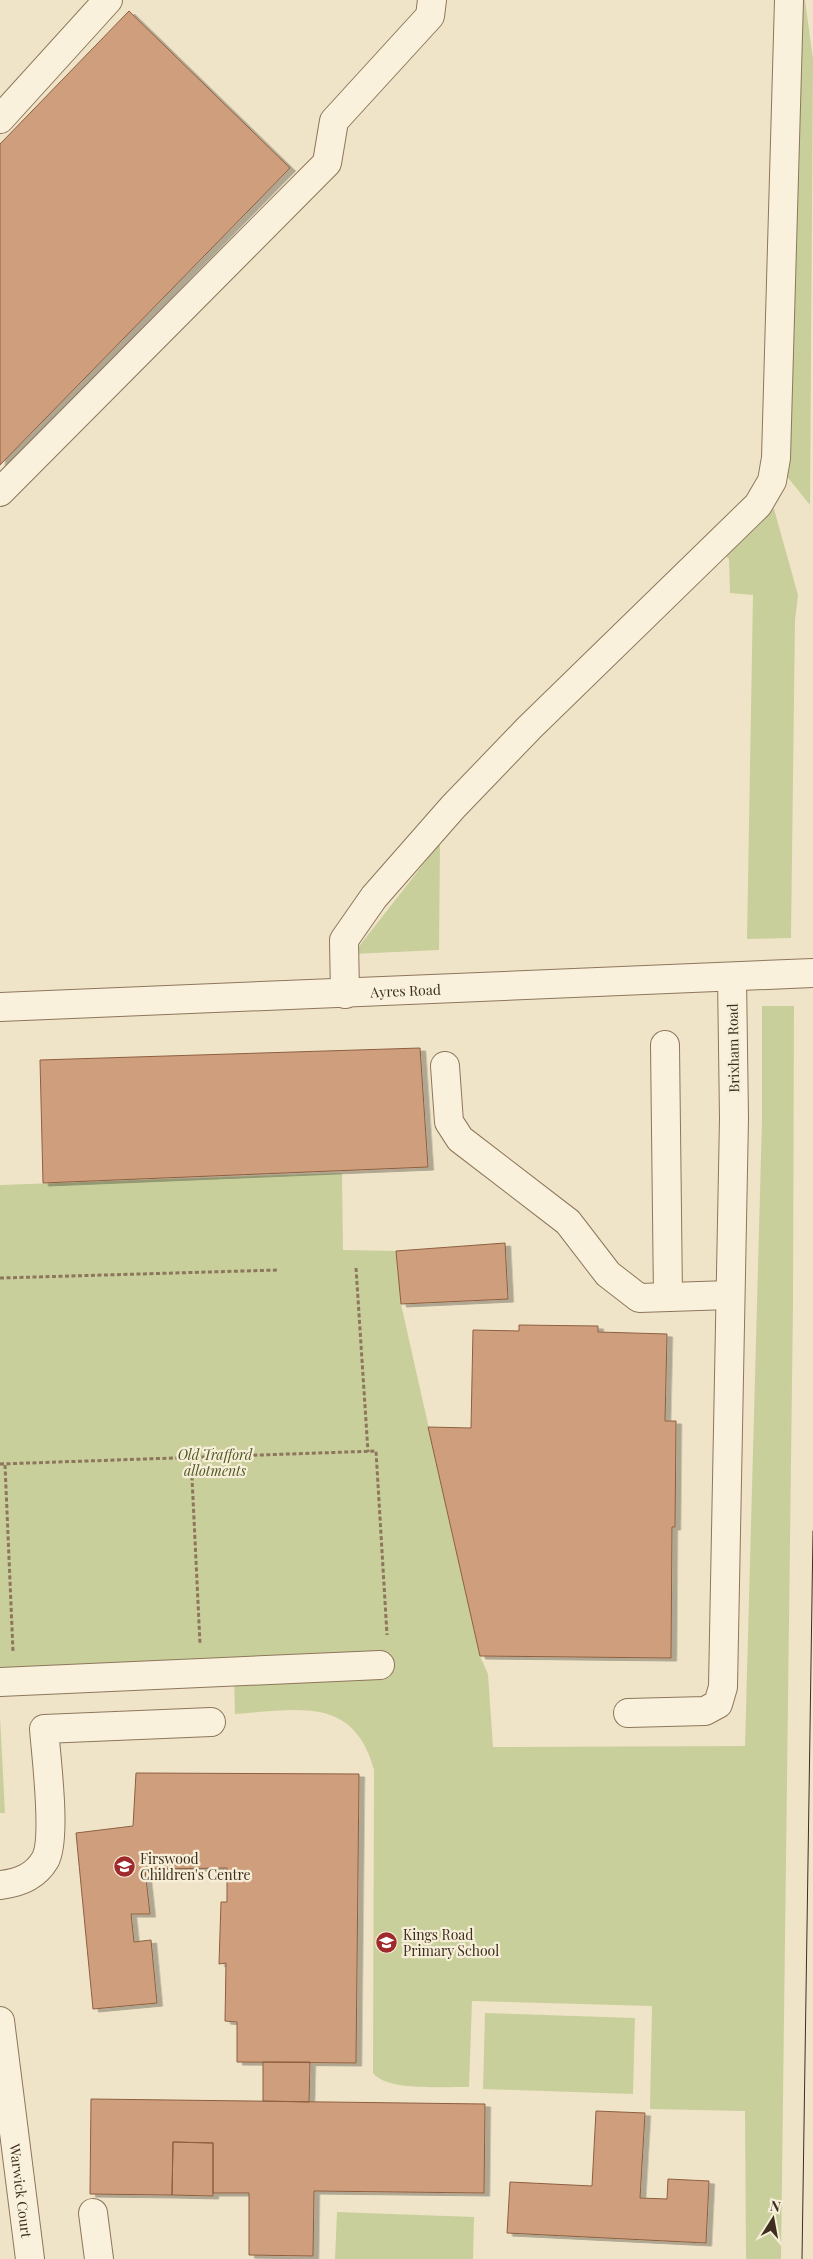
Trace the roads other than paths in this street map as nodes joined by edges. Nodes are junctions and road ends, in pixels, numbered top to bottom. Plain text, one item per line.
1 (108, 0) edge
2 (432, 0) edge
3 (790, 0) edge
4 (0, 119) edge
5 (0, 492) edge
6 (813, 973) edge
7 (740, 976) junction
8 (345, 994) junction
9 (0, 1007) edge
10 (665, 1045) dead end
11 (445, 1066) dead end
12 (730, 1295) junction
13 (668, 1297) junction
14 (380, 1665) road end
15 (7, 1682) edge
16 (628, 1713) dead end
17 (210, 1722) dead end
18 (0, 1885) edge
19 (0, 2029) edge
20 (93, 2213) dead end
21 (30, 2259) edge
22 (99, 2259) edge

1 - 4 street
2 - 5 street
3 - 8 street
6 - 7 street, Ayres Road
7 - 8 street, Ayres Road
7 - 12 street, Brixham Road
8 - 9 street, Ayres Road
10 - 13 street
11 - 13 street
12 - 13 street
12 - 16 street, Brixham Road
14 - 15 street
17 - 18 street
19 - 21 street, Warwick Court
20 - 22 street

